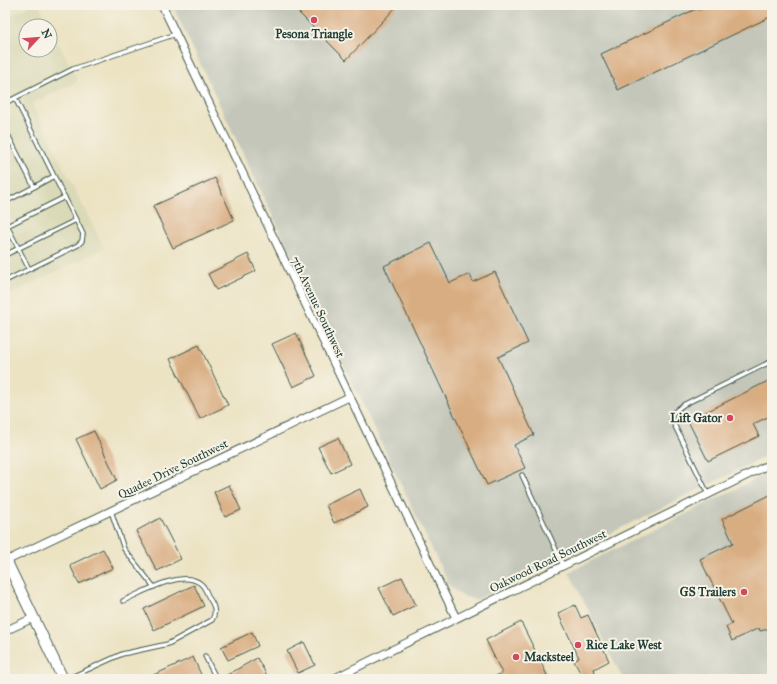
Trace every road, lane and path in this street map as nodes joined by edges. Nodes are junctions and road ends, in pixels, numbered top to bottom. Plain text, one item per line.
1 (162, 5) edge
2 (176, 34) junction
3 (15, 98) junction
4 (5, 103) edge
5 (5, 129) edge
6 (54, 176) junction
7 (34, 187) junction
8 (65, 197) junction
9 (5, 202) edge
10 (76, 220) junction
11 (5, 222) edge
12 (6, 227) edge
13 (18, 248) junction
14 (5, 255) edge
15 (29, 269) junction
16 (5, 281) edge
17 (772, 362) edge
18 (349, 397) junction
19 (772, 463) edge
20 (522, 475) dead end
21 (708, 494) junction
22 (111, 511) junction
23 (6, 560) edge
24 (564, 565) junction
25 (154, 587) junction
26 (123, 601) dead end
27 (33, 618) junction
28 (456, 618) junction
29 (5, 631) edge
30 (205, 656) dead end
31 (63, 679) edge
32 (216, 679) edge
33 (333, 679) edge

1 - 2 street, 7th Avenue Southwest
2 - 3 lane
2 - 18 street, 7th Avenue Southwest
3 - 4 lane
3 - 6 lane
5 - 7 lane
6 - 7 lane
6 - 8 lane
7 - 9 lane
8 - 10 lane
8 - 12 lane
10 - 13 lane
10 - 15 lane
11 - 12 lane
12 - 13 lane
13 - 14 lane
13 - 15 lane
15 - 16 lane
17 - 21 lane
18 - 22 street, Quadee Drive Southwest
18 - 28 street, 7th Avenue Southwest
19 - 21 street, Oakwood Road Southwest
20 - 24 lane
21 - 24 street, Oakwood Road Southwest
22 - 23 street, Quadee Drive Southwest
22 - 25 lane
23 - 27 main road
24 - 28 street, Oakwood Road Southwest
25 - 26 lane
25 - 31 lane
27 - 29 street
27 - 31 main road
28 - 33 street, Oakwood Road Southwest
30 - 32 lane

